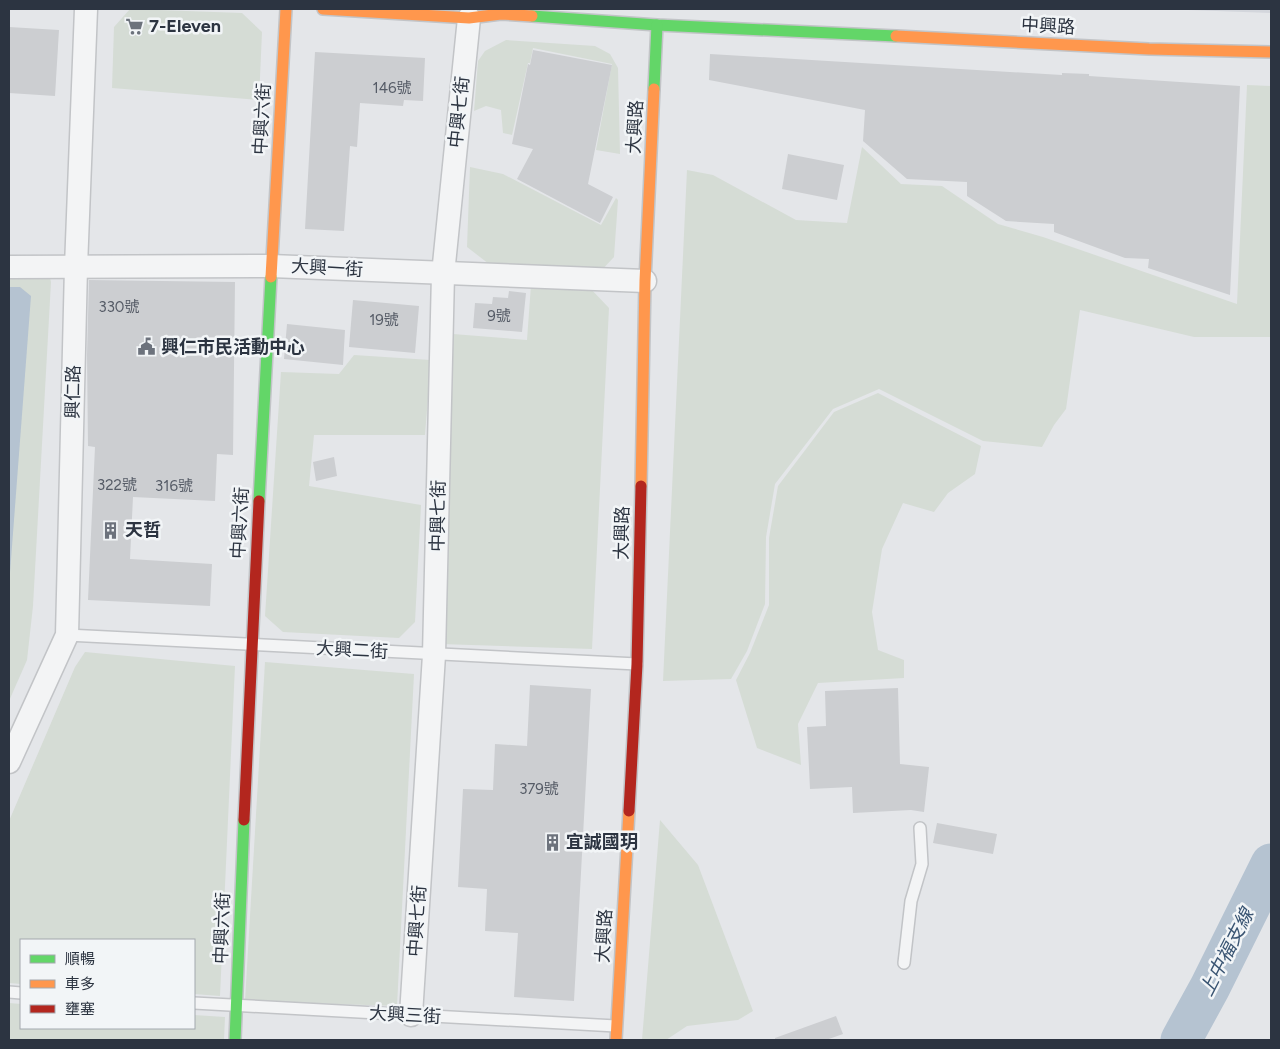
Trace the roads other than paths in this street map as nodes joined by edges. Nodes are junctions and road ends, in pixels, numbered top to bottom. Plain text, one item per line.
1 (86, 9) edge
2 (286, 9) edge
3 (323, 9) edge
4 (501, 11) edge
5 (468, 18) junction
6 (657, 25) junction
7 (1267, 52) edge
8 (271, 266) junction
9 (9, 267) edge
10 (76, 267) junction
11 (443, 274) junction
12 (645, 281) junction
13 (67, 635) junction
14 (251, 645) junction
15 (434, 655) junction
16 (637, 664) junction
17 (9, 762) edge
18 (920, 828) dead end
19 (904, 963) dead end
20 (195, 1003) edge
21 (237, 1005) junction
22 (411, 1015) junction
23 (616, 1026) junction
24 (235, 1040) edge
25 (616, 1040) edge

1 - 10 street, 興仁路
2 - 8 street, 中興六街
3 - 5 street, 中興路
4 - 5 street, 中興路
4 - 6 street, 中興路
5 - 11 street, 中興七街
6 - 7 street, 中興路
6 - 12 street, 大興路
8 - 10 street, 大興一街
8 - 11 street, 大興一街
8 - 14 street, 中興六街
9 - 10 street, 大興一街
10 - 13 street, 興仁路
11 - 12 street, 大興一街
11 - 15 street, 中興七街
12 - 16 street, 大興路
13 - 14 lane, 大興二街
13 - 17 street, 興仁路
14 - 15 lane, 大興二街
14 - 21 street, 中興六街
15 - 16 lane, 大興二街
15 - 22 street, 中興七街
16 - 23 street, 大興路
18 - 19 lane
20 - 21 lane, 大興三街
21 - 22 lane, 大興三街
21 - 24 street, 中興六街
22 - 23 lane, 大興三街
23 - 25 street, 大興路

